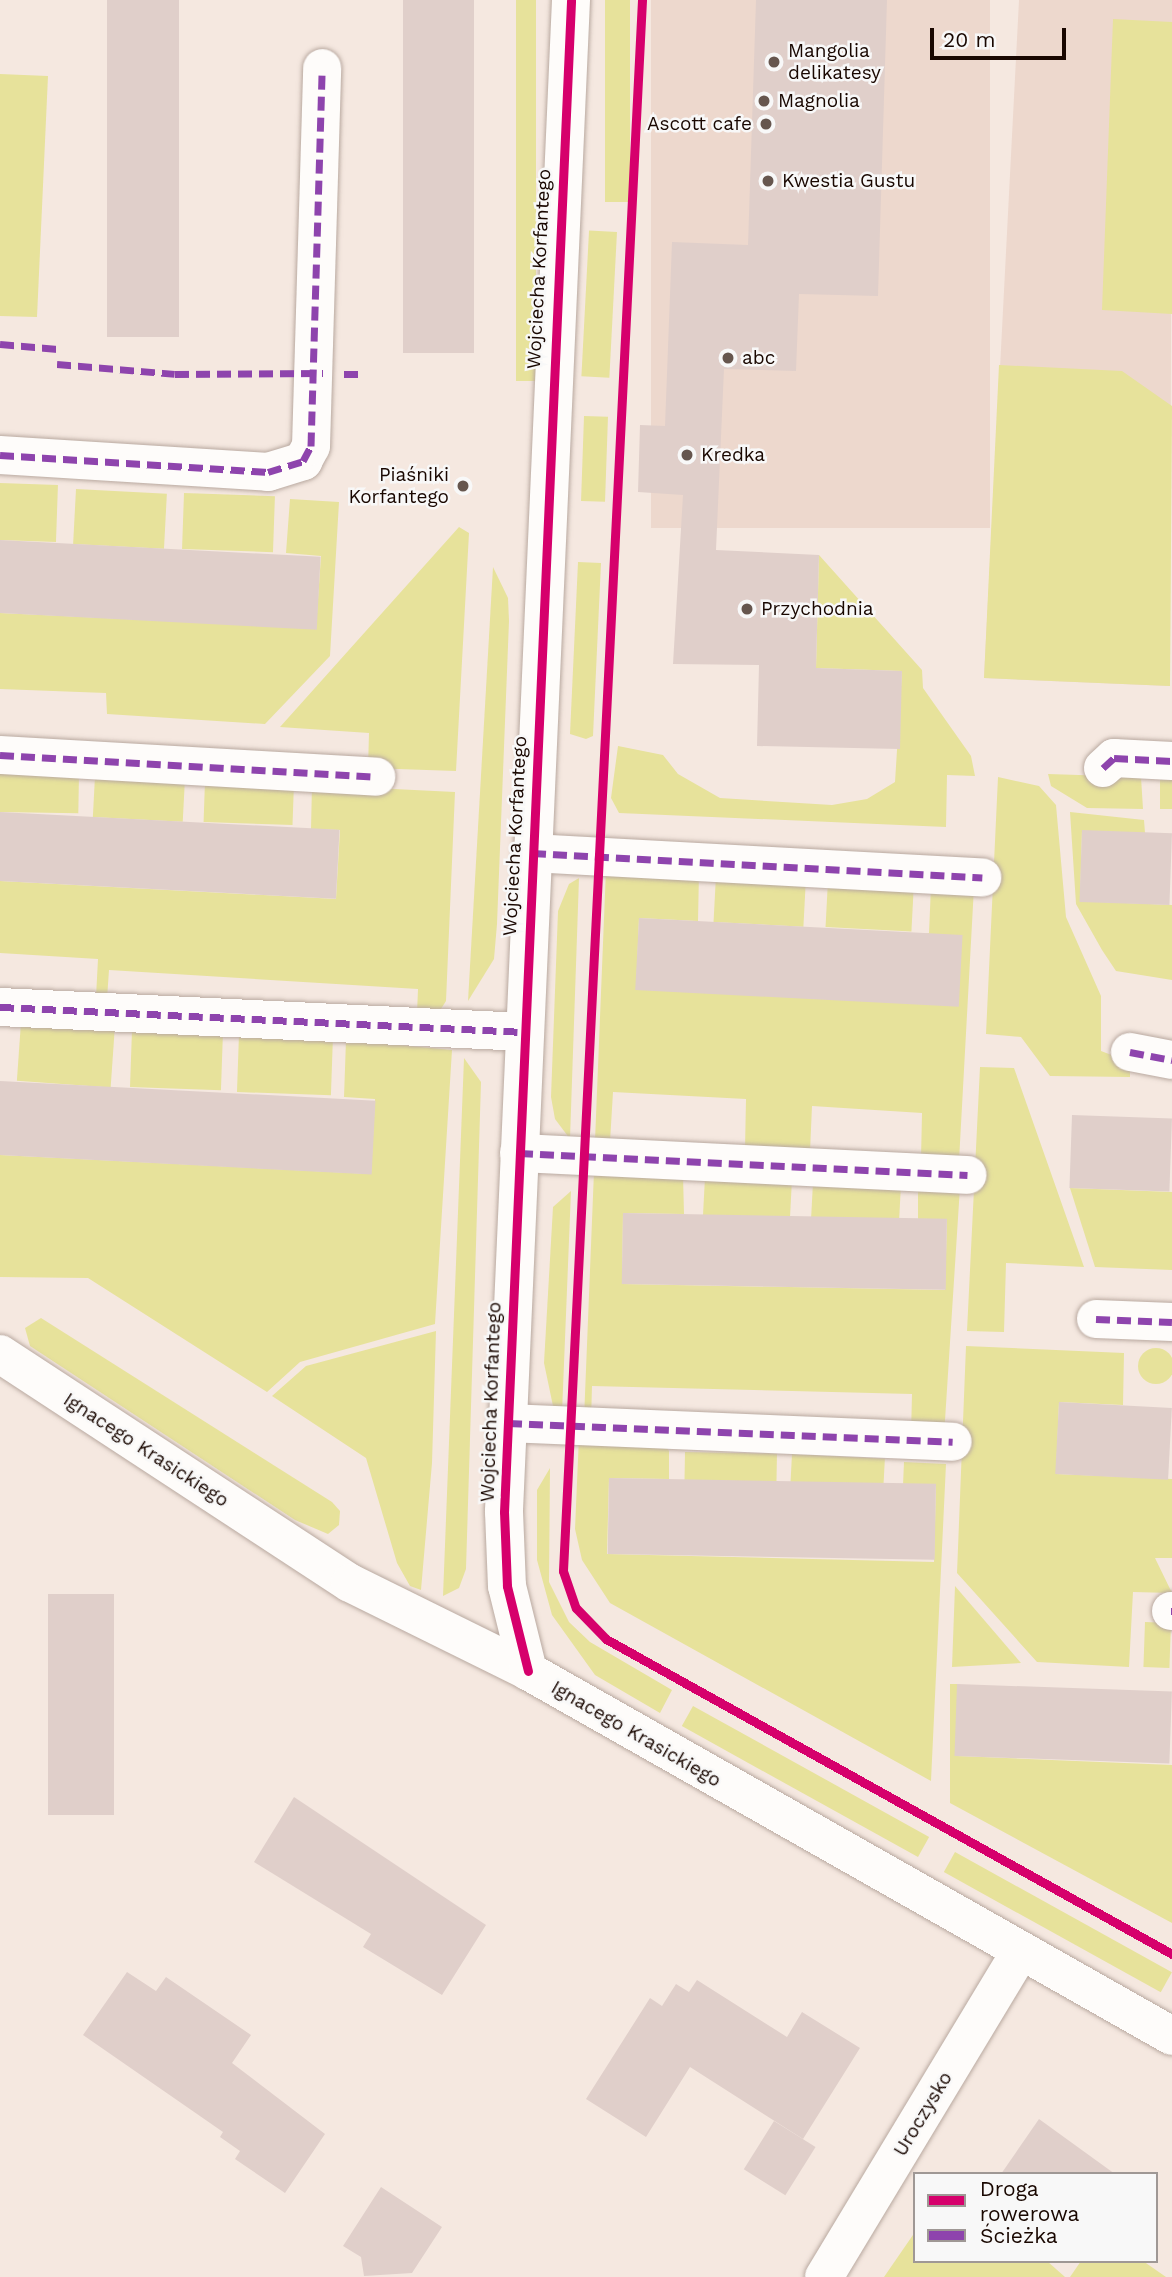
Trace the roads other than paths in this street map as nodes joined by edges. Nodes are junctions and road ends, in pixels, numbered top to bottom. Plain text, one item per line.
1 (571, 0) edge
2 (322, 68) dead end
3 (0, 455) edge
4 (0, 754) edge
5 (1172, 761) edge
6 (1102, 768) dead end
7 (376, 777) dead end
8 (532, 853) junction
9 (982, 877) dead end
10 (0, 1007) edge
11 (524, 1032) junction
12 (1130, 1052) dead end
13 (1172, 1060) edge
14 (519, 1153) junction
15 (967, 1175) dead end
16 (1096, 1319) dead end
17 (1172, 1322) edge
18 (0, 1354) edge
19 (508, 1423) junction
20 (953, 1442) dead end
21 (528, 1671) junction
22 (1021, 1951) junction
23 (1172, 2036) edge
24 (824, 2277) edge

1 - 8 street, Wojciecha Korfantego
2 - 3 street
4 - 7 street
5 - 6 street
8 - 9 street, Wojciecha Korfantego
8 - 11 street, Wojciecha Korfantego
10 - 11 street
11 - 14 street, Wojciecha Korfantego
12 - 13 street
14 - 15 street
14 - 19 street, Wojciecha Korfantego
16 - 17 street
18 - 21 street, Ignacego Krasickiego
19 - 20 street, Wojciecha Korfantego
19 - 21 street, Wojciecha Korfantego
21 - 22 street, Ignacego Krasickiego
22 - 23 street, Ignacego Krasickiego
22 - 24 street, Uroczysko

